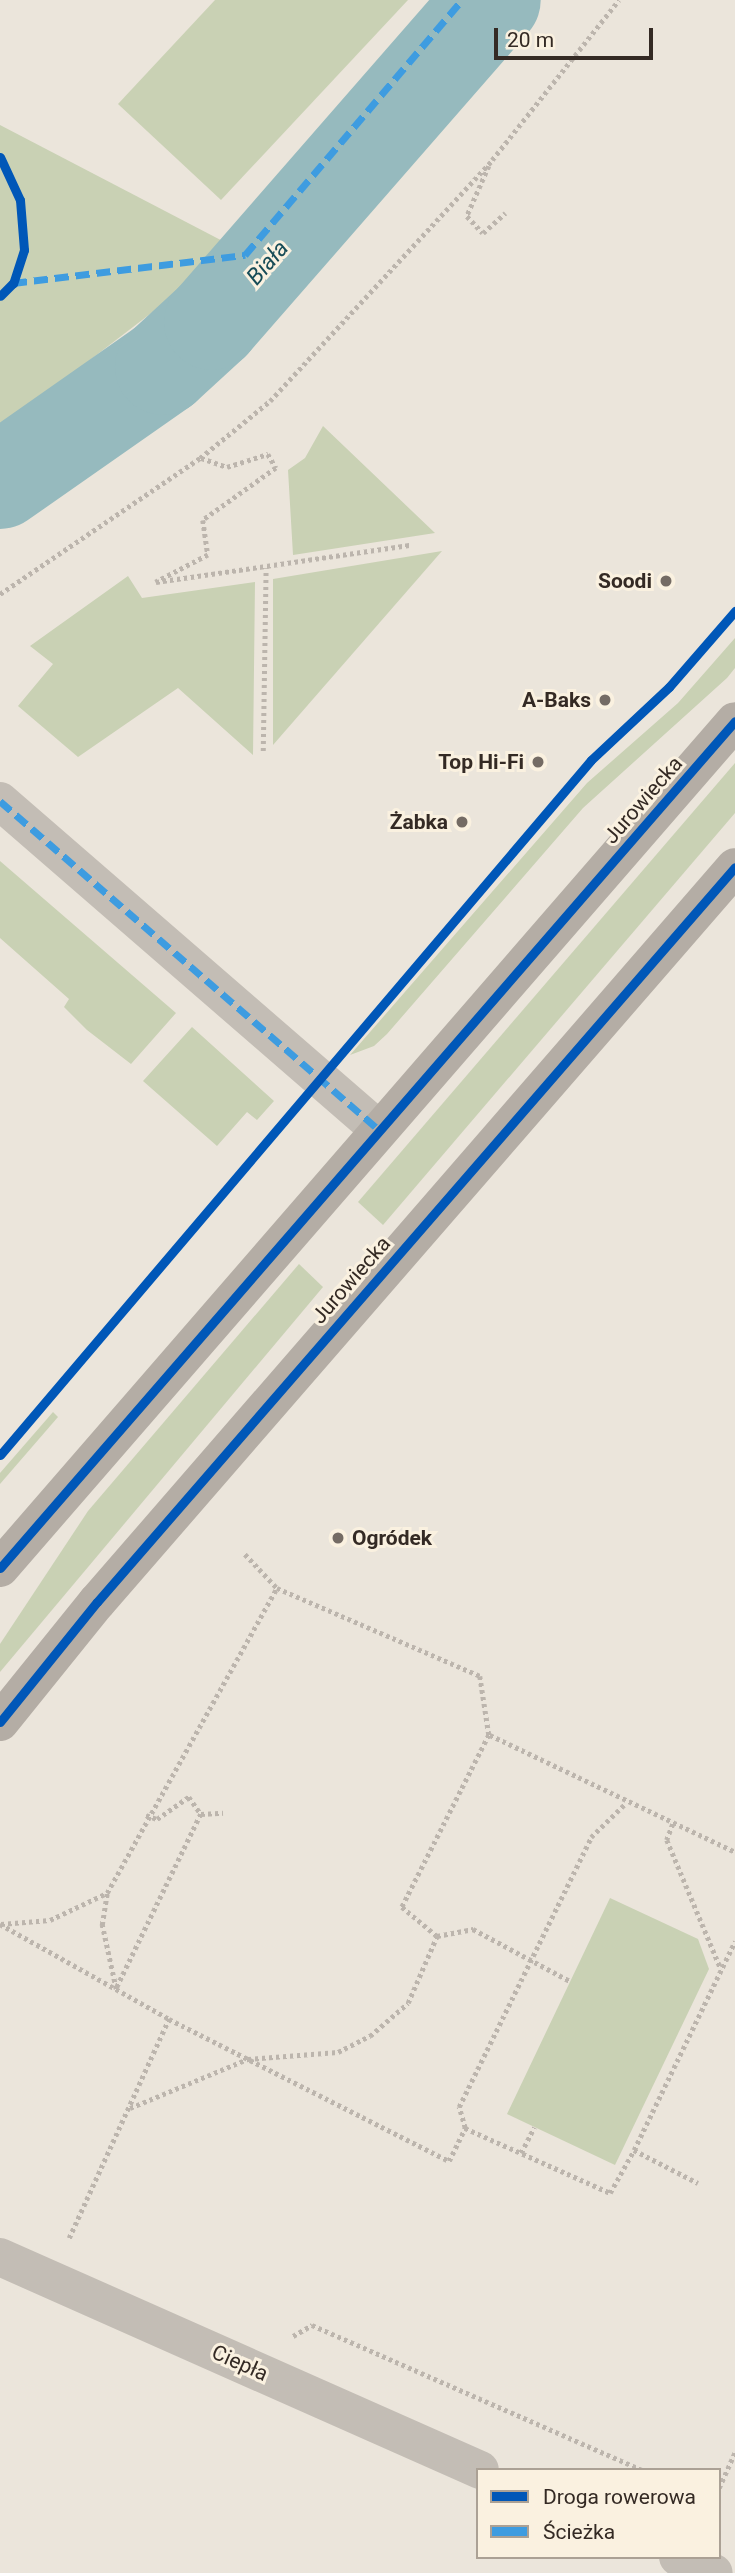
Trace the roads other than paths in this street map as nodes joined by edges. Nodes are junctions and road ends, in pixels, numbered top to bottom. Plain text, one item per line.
1 (735, 721) edge
2 (0, 801) edge
3 (735, 867) edge
4 (378, 1129) junction
5 (0, 1568) edge
6 (0, 1722) edge
7 (0, 2257) edge
8 (476, 2468) edge
9 (682, 2559) edge
10 (714, 2573) edge

1 - 4 street, Jurowiecka
2 - 4 street
3 - 6 street, Jurowiecka
4 - 5 street, Jurowiecka
7 - 8 street, Ciepła
9 - 10 street

